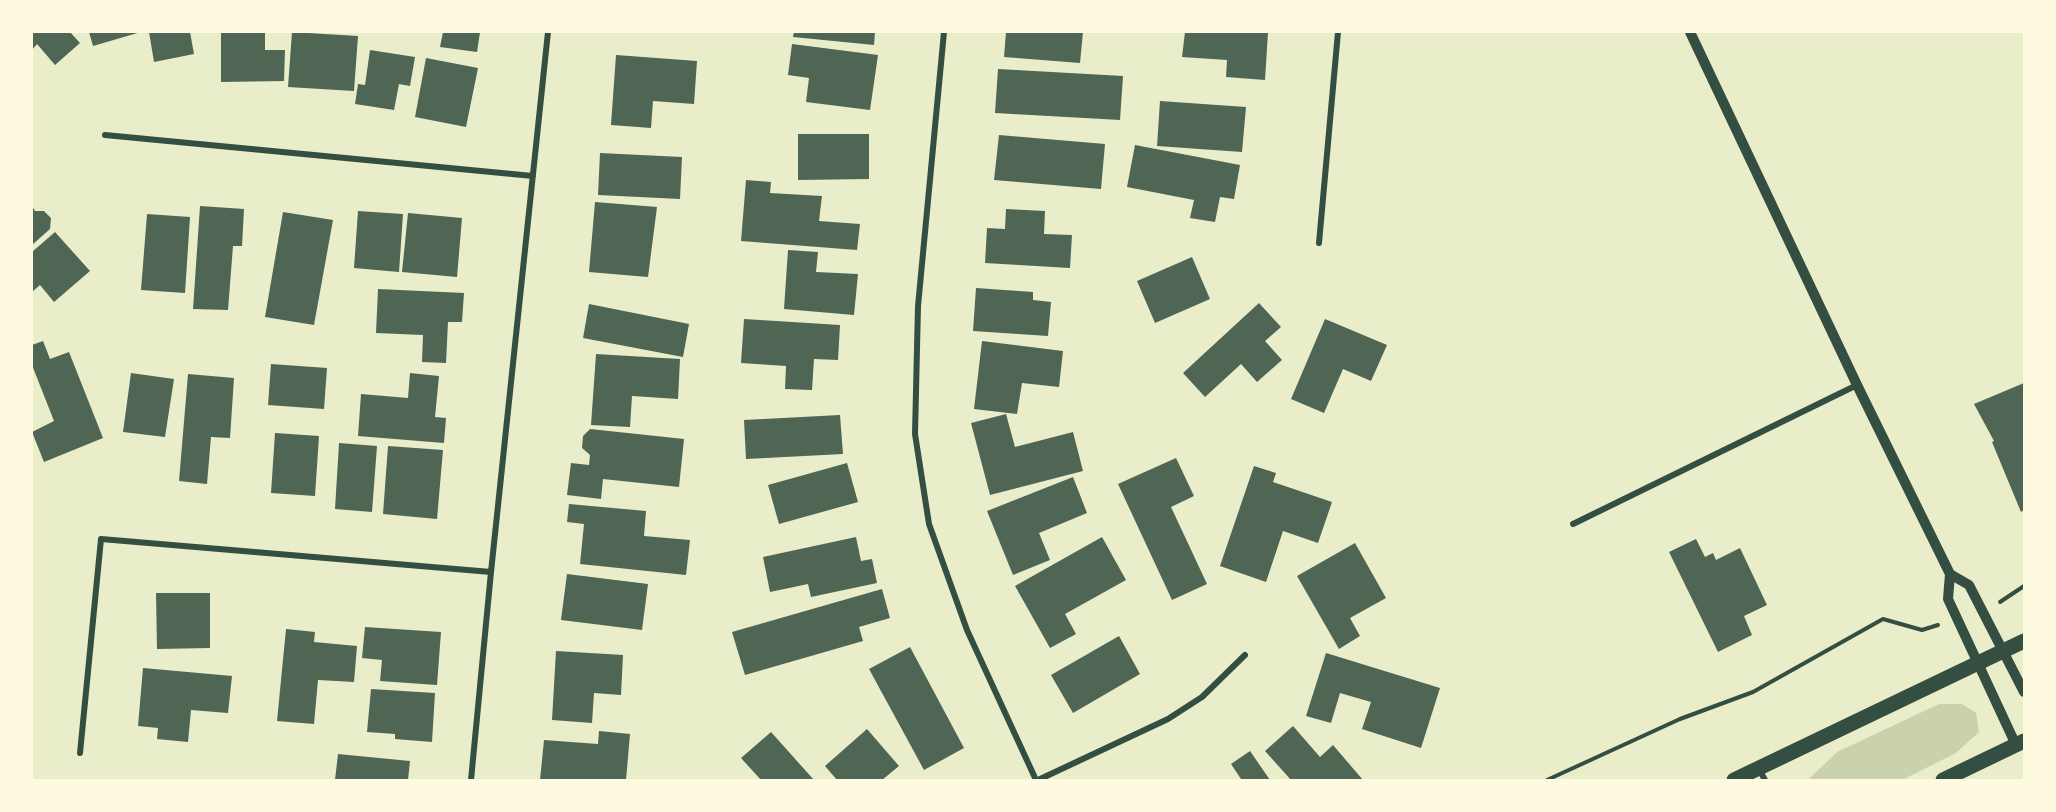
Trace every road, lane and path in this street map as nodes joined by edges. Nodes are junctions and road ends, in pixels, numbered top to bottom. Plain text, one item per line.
1 (548, 32) edge
2 (944, 32) edge
3 (1338, 32) edge
4 (1690, 32) edge
5 (105, 135) dead end
6 (534, 176) junction
7 (1319, 243) dead end
8 (1857, 385) junction
9 (1573, 524) dead end
10 (491, 573) junction
11 (1950, 574) junction
12 (2025, 586) edge
13 (1983, 611) junction
14 (1956, 619) junction
15 (2025, 641) edge
16 (2004, 651) junction
17 (1245, 654) dead end
18 (1978, 664) junction
19 (2025, 692) edge
20 (2020, 743) edge
21 (80, 753) dead end
22 (1762, 775) edge
23 (471, 780) edge
24 (1037, 780) edge
25 (1547, 780) edge
26 (1734, 780) edge
27 (1943, 780) edge

1 - 6 street
2 - 24 street
3 - 7 street
4 - 8 street
5 - 6 street
6 - 10 street
8 - 9 street
8 - 11 street
10 - 21 street
10 - 23 street
11 - 13 street
11 - 14 street
12 - 13 path
13 - 16 street
14 - 18 street
14 - 25 path
15 - 16 main road
16 - 18 main road
16 - 19 street
17 - 24 street
18 - 20 street
18 - 22 main road
20 - 27 main road
22 - 26 main road

